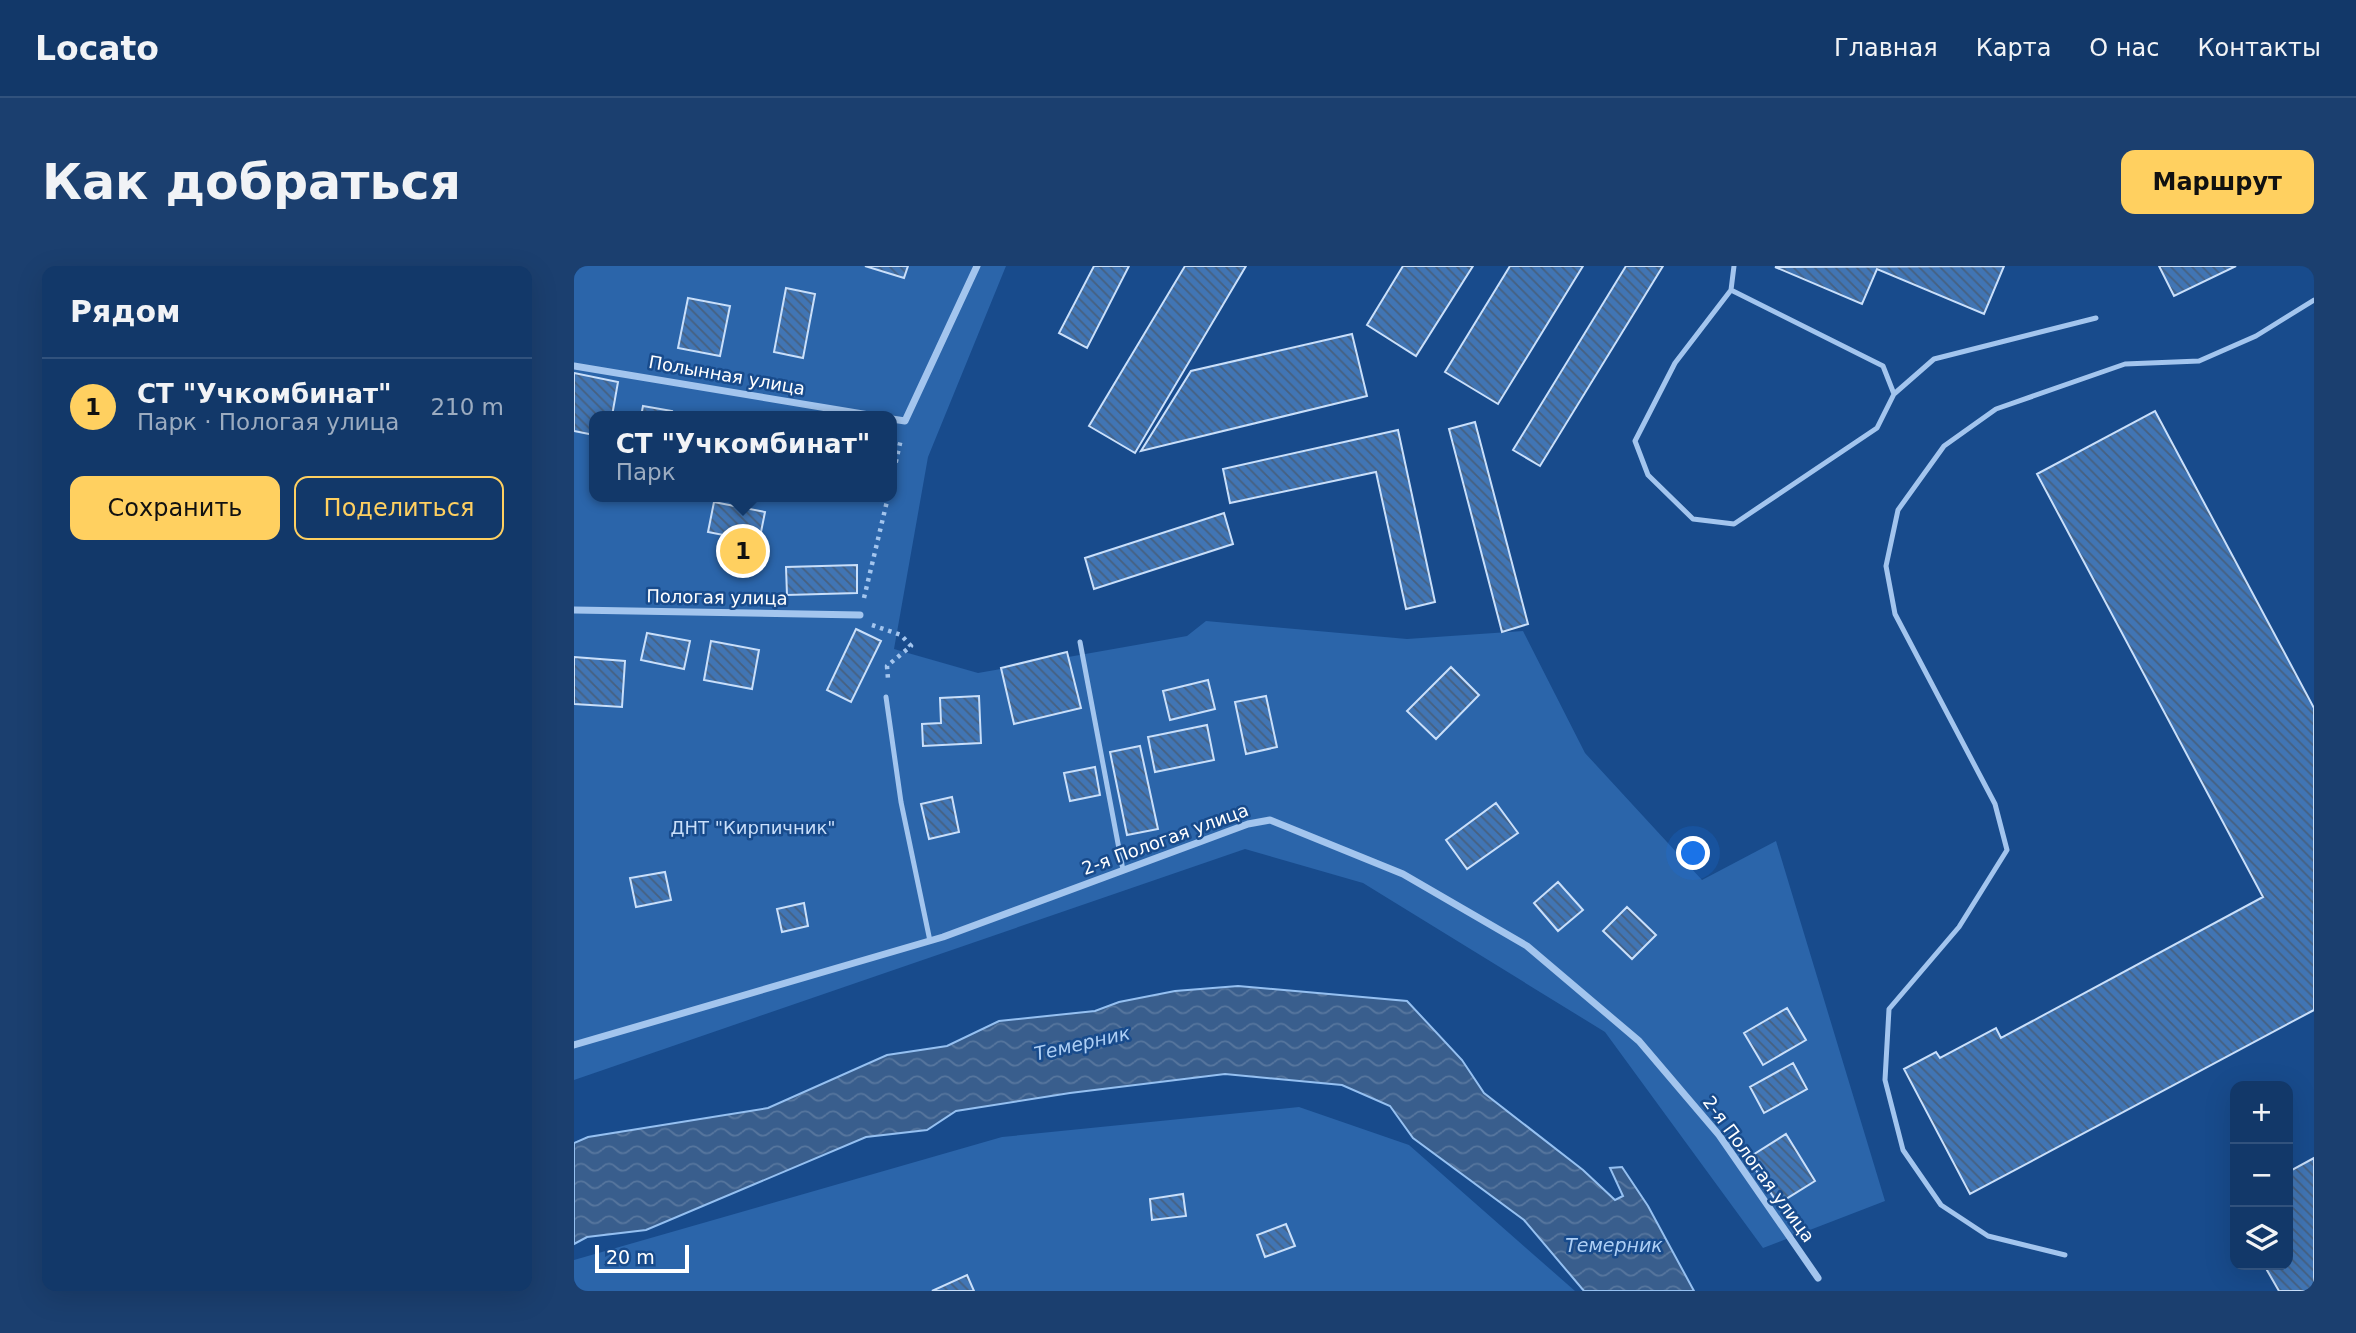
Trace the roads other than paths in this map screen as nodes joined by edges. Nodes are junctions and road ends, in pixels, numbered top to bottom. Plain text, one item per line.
1 (977, 266) edge
2 (1734, 266) edge
3 (1731, 290) junction
4 (2314, 300) edge
5 (2096, 318) dead end
6 (574, 366) edge
7 (1894, 394) junction
8 (845, 411) edge
9 (897, 420) edge
10 (574, 610) edge
11 (860, 615) road end
12 (1080, 642) dead end
13 (886, 697) road end
14 (1123, 870) junction
15 (930, 942) junction
16 (574, 1045) edge
17 (2065, 1255) dead end
18 (1818, 1278) dead end

1 - 9 street
2 - 3 lane
3 - 7 lane
3 - 7 lane
4 - 17 lane
5 - 7 lane
6 - 8 street, Полынная улица
10 - 11 street, Пологая улица
12 - 14 lane
13 - 15 lane
14 - 15 street, 2-я Пологая улица
14 - 18 street, 2-я Пологая улица
15 - 16 street, 2-я Пологая улица

